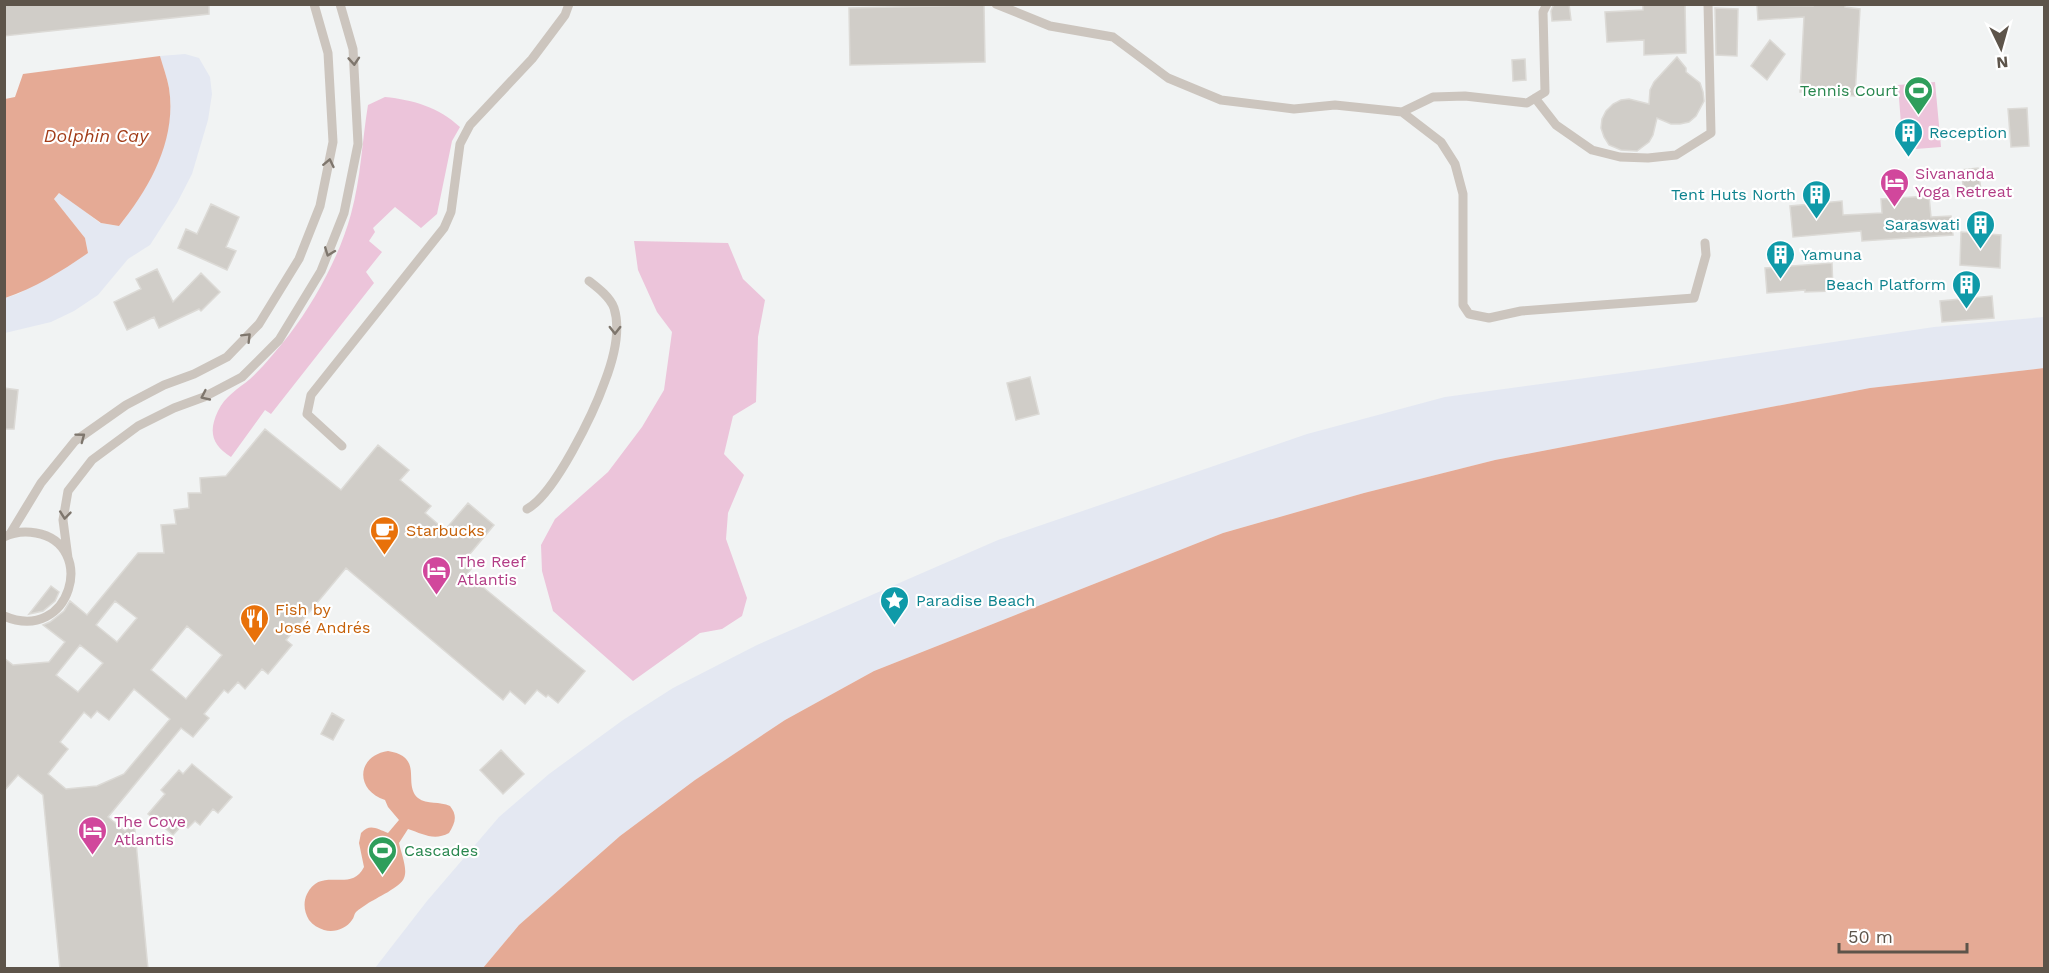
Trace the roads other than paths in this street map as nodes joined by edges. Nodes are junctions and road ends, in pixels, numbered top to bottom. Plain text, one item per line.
1 (314, 4) edge
2 (340, 4) edge
3 (568, 4) edge
4 (996, 4) edge
5 (1547, 4) edge
6 (1708, 4) edge
7 (1535, 98) junction
8 (1402, 112) junction
9 (1705, 243) dead end
10 (590, 281) dead end
11 (342, 446) dead end
12 (527, 509) dead end
13 (7, 536) edge
14 (68, 558) junction
15 (4, 616) edge

13 -> 1 lane
2 -> 14 lane
3 - 11 lane
4 - 8 lane
5 - 7 lane
6 - 7 lane
7 - 8 lane
8 - 9 lane
10 -> 12 lane
13 - 14 lane
14 - 15 lane

